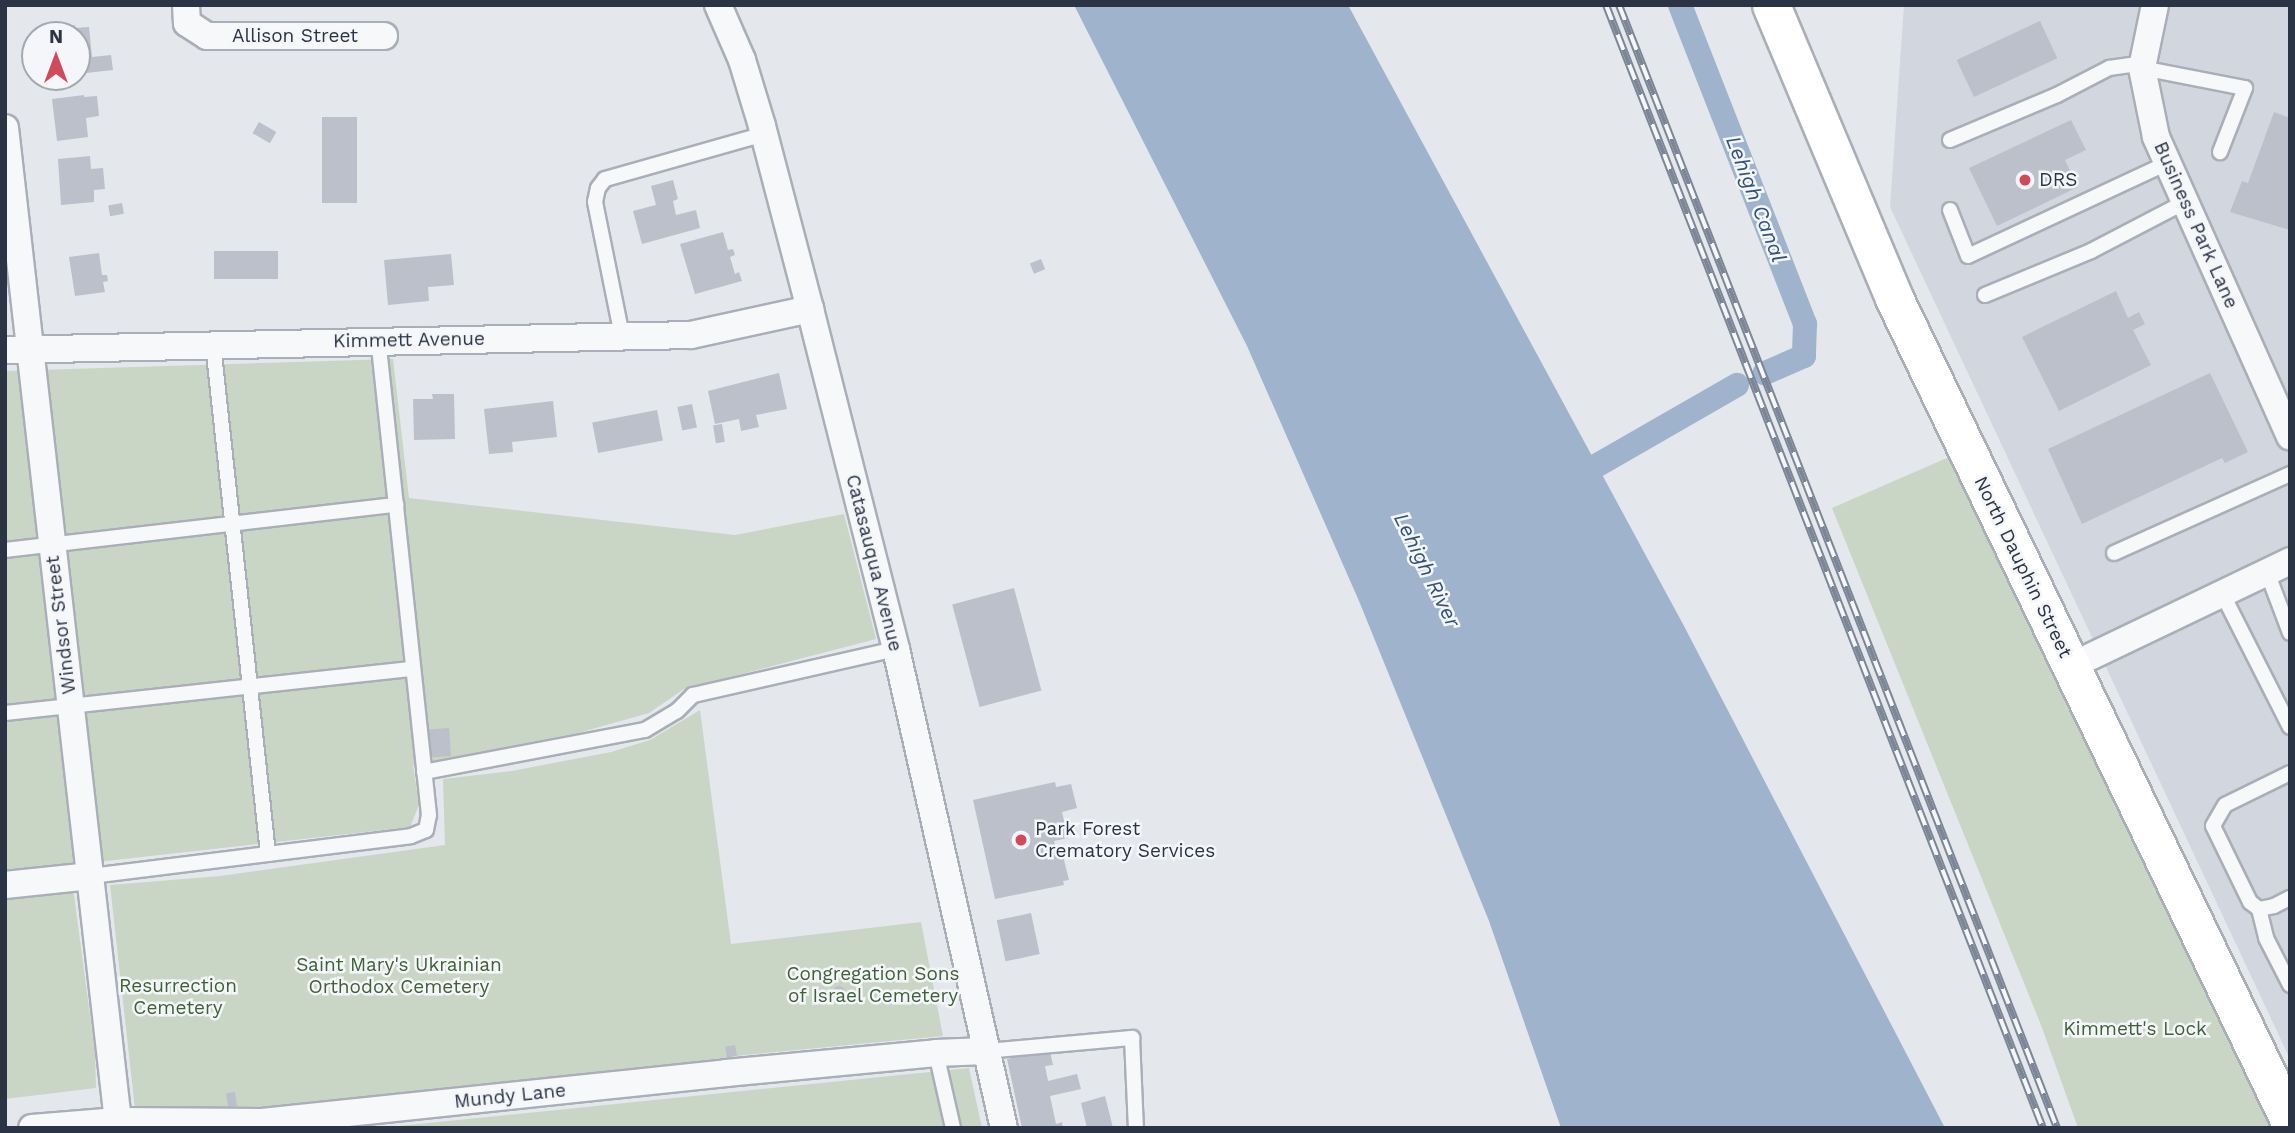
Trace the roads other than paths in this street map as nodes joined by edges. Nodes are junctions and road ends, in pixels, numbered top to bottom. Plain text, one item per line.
1 (186, 5) edge
2 (718, 5) edge
3 (1771, 5) edge
4 (2155, 5) edge
5 (384, 36) dead end
6 (2142, 65) junction
7 (5, 128) edge
8 (765, 134) junction
9 (1950, 140) dead end
10 (2220, 152) dead end
11 (2168, 163) junction
12 (2185, 202) junction
13 (1950, 210) dead end
14 (1985, 295) dead end
15 (810, 309) junction
16 (622, 336) junction
17 (379, 341) junction
18 (213, 344) junction
19 (17, 348) edge
20 (2290, 436) edge
21 (2290, 474) edge
22 (396, 505) junction
23 (232, 524) junction
24 (52, 544) junction
25 (5, 550) edge
26 (2114, 553) dead end
27 (2278, 566) edge
28 (2221, 593) junction
29 (2290, 633) edge
30 (896, 649) junction
31 (2071, 666) junction
32 (413, 669) junction
33 (250, 687) junction
34 (71, 706) junction
35 (5, 713) edge
36 (2290, 727) edge
37 (424, 772) junction
38 (2290, 773) edge
39 (268, 854) junction
40 (91, 876) junction
41 (5, 885) edge
42 (2290, 898) edge
43 (2259, 909) junction
44 (2290, 985) edge
45 (986, 1051) junction
46 (936, 1053) junction
47 (118, 1121) junction
48 (2290, 1122) edge
49 (183, 1124) edge
50 (32, 1128) edge
51 (953, 1128) edge
52 (1004, 1128) edge
53 (1136, 1128) edge

1 - 5 street, Allison Street
2 - 8 street, Catasauqua Avenue
3 - 31 street, North Dauphin Street
4 - 6 street, Business Park Lane
6 - 9 lane
6 - 10 lane
6 - 11 street, Business Park Lane
7 - 19 street, Windsor Street
8 - 15 street, Catasauqua Avenue
8 - 16 lane
11 - 12 street, Business Park Lane
11 - 13 lane
12 - 14 lane
12 - 20 street, Business Park Lane
15 - 16 street, Kimmett Avenue
15 - 30 street, Catasauqua Avenue
16 - 17 street, Kimmett Avenue
17 - 18 street, Kimmett Avenue
17 - 22 lane
18 - 19 street, Kimmett Avenue
18 - 23 lane
19 - 24 street, Windsor Street
21 - 26 lane
22 - 23 lane
22 - 32 lane
23 - 24 lane
23 - 33 lane
24 - 25 lane
24 - 34 street, Windsor Street
27 - 28 street
27 - 29 lane
28 - 31 street
28 - 36 lane
30 - 37 lane
30 - 45 street, Catasauqua Avenue
31 - 48 street, North Dauphin Street
32 - 33 lane
32 - 37 lane
33 - 34 lane
33 - 39 lane
34 - 35 lane
34 - 40 street, Windsor Street
37 - 39 lane
38 - 43 lane
39 - 40 lane
40 - 41 street
40 - 47 street, Windsor Street
42 - 43 lane
43 - 44 lane
45 - 46 street, Mundy Lane
45 - 52 street, Catasauqua Avenue
45 - 53 lane
46 - 49 street, Mundy Lane
46 - 51 lane
47 - 49 street, Mundy Lane
47 - 50 street, Mundy Lane

